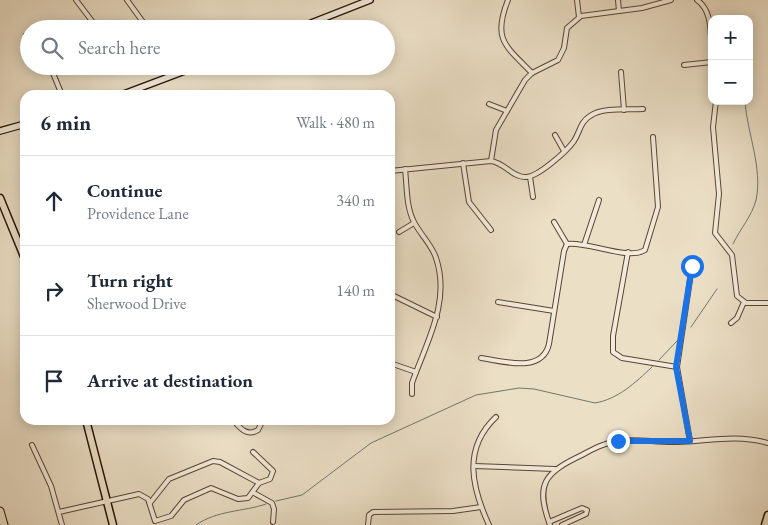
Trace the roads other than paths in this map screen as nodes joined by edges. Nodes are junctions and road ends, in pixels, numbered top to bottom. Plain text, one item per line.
1 (76, 0) edge
2 (127, 0) edge
3 (370, 0) edge
4 (508, 0) edge
5 (577, 0) edge
6 (618, 0) edge
7 (670, 0) edge
8 (697, 0) edge
9 (619, 11) junction
10 (708, 15) edge
11 (580, 17) junction
12 (91, 20) edge
13 (141, 20) edge
14 (319, 20) edge
15 (708, 62) edge
16 (684, 65) dead end
17 (621, 72) dead end
18 (532, 73) junction
19 (54, 75) edge
20 (172, 75) edge
21 (60, 90) edge
22 (134, 90) edge
23 (490, 104) dead end
24 (716, 105) edge
25 (643, 108) dead end
26 (624, 110) junction
27 (507, 111) junction
28 (20, 125) edge
29 (0, 131) edge
30 (554, 135) dead end
31 (653, 137) dead end
32 (564, 152) junction
33 (491, 161) junction
34 (462, 163) junction
35 (405, 169) junction
36 (395, 170) edge
37 (530, 177) junction
38 (533, 197) dead end
39 (0, 198) edge
40 (599, 200) dead end
41 (554, 222) dead end
42 (414, 223) junction
43 (491, 230) dead end
44 (400, 232) dead end
45 (567, 244) junction
46 (584, 245) junction
47 (20, 247) edge
48 (628, 252) junction
49 (692, 266) dead end
50 (395, 296) edge
51 (498, 302) dead end
52 (744, 302) junction
53 (768, 303) edge
54 (554, 311) junction
55 (437, 316) junction
56 (731, 323) dead end
57 (481, 358) dead end
58 (395, 365) edge
59 (676, 367) junction
60 (416, 372) junction
61 (412, 394) dead end
62 (496, 418) dead end
63 (87, 425) edge
64 (238, 425) edge
65 (260, 425) edge
66 (690, 441) junction
67 (768, 443) edge
68 (32, 445) dead end
69 (253, 452) dead end
70 (474, 466) junction
71 (555, 469) junction
72 (259, 483) junction
73 (254, 493) junction
74 (106, 500) junction
75 (150, 503) junction
76 (481, 507) junction
77 (0, 511) edge
78 (59, 512) junction
79 (768, 515) edge
80 (273, 522) dead end
81 (549, 523) edge
82 (4, 525) edge
83 (62, 525) edge
84 (113, 525) edge
85 (368, 525) edge
86 (489, 525) edge
87 (562, 525) edge
88 (765, 525) edge

1 - 12 street
2 - 13 street
3 - 14 street
4 - 18 street
5 - 11 street
6 - 9 street
7 - 9 street
8 - 10 street
9 - 11 street
11 - 18 street
15 - 16 street
17 - 26 street
18 - 27 street
19 - 21 street
20 - 22 street
23 - 27 street
24 - 52 street
25 - 26 street
26 - 32 street
27 - 33 street
28 - 29 street
30 - 32 street
31 - 48 street
32 - 37 street
33 - 34 street
33 - 37 street
34 - 35 street
34 - 43 street
35 - 36 street
35 - 42 street
37 - 38 street
39 - 47 main road
40 - 46 street
41 - 45 street
42 - 44 street
42 - 55 street
45 - 46 street
45 - 54 street
46 - 48 street
48 - 59 street
49 - 59 street
50 - 55 street
51 - 54 street
52 - 53 street
52 - 56 street
54 - 57 street
55 - 60 street
58 - 60 street
59 - 66 street
60 - 61 street
62 - 70 street
63 - 74 main road
64 - 65 street
66 - 67 street
66 - 71 street
68 - 78 street
69 - 72 street
70 - 71 street
70 - 76 street
71 - 81 street
72 - 73 street
72 - 75 street
73 - 75 street
73 - 80 street
74 - 75 street
74 - 78 street
74 - 84 main road
76 - 85 street
76 - 86 street
77 - 82 highway
78 - 83 street
79 - 88 main road
81 - 87 street

